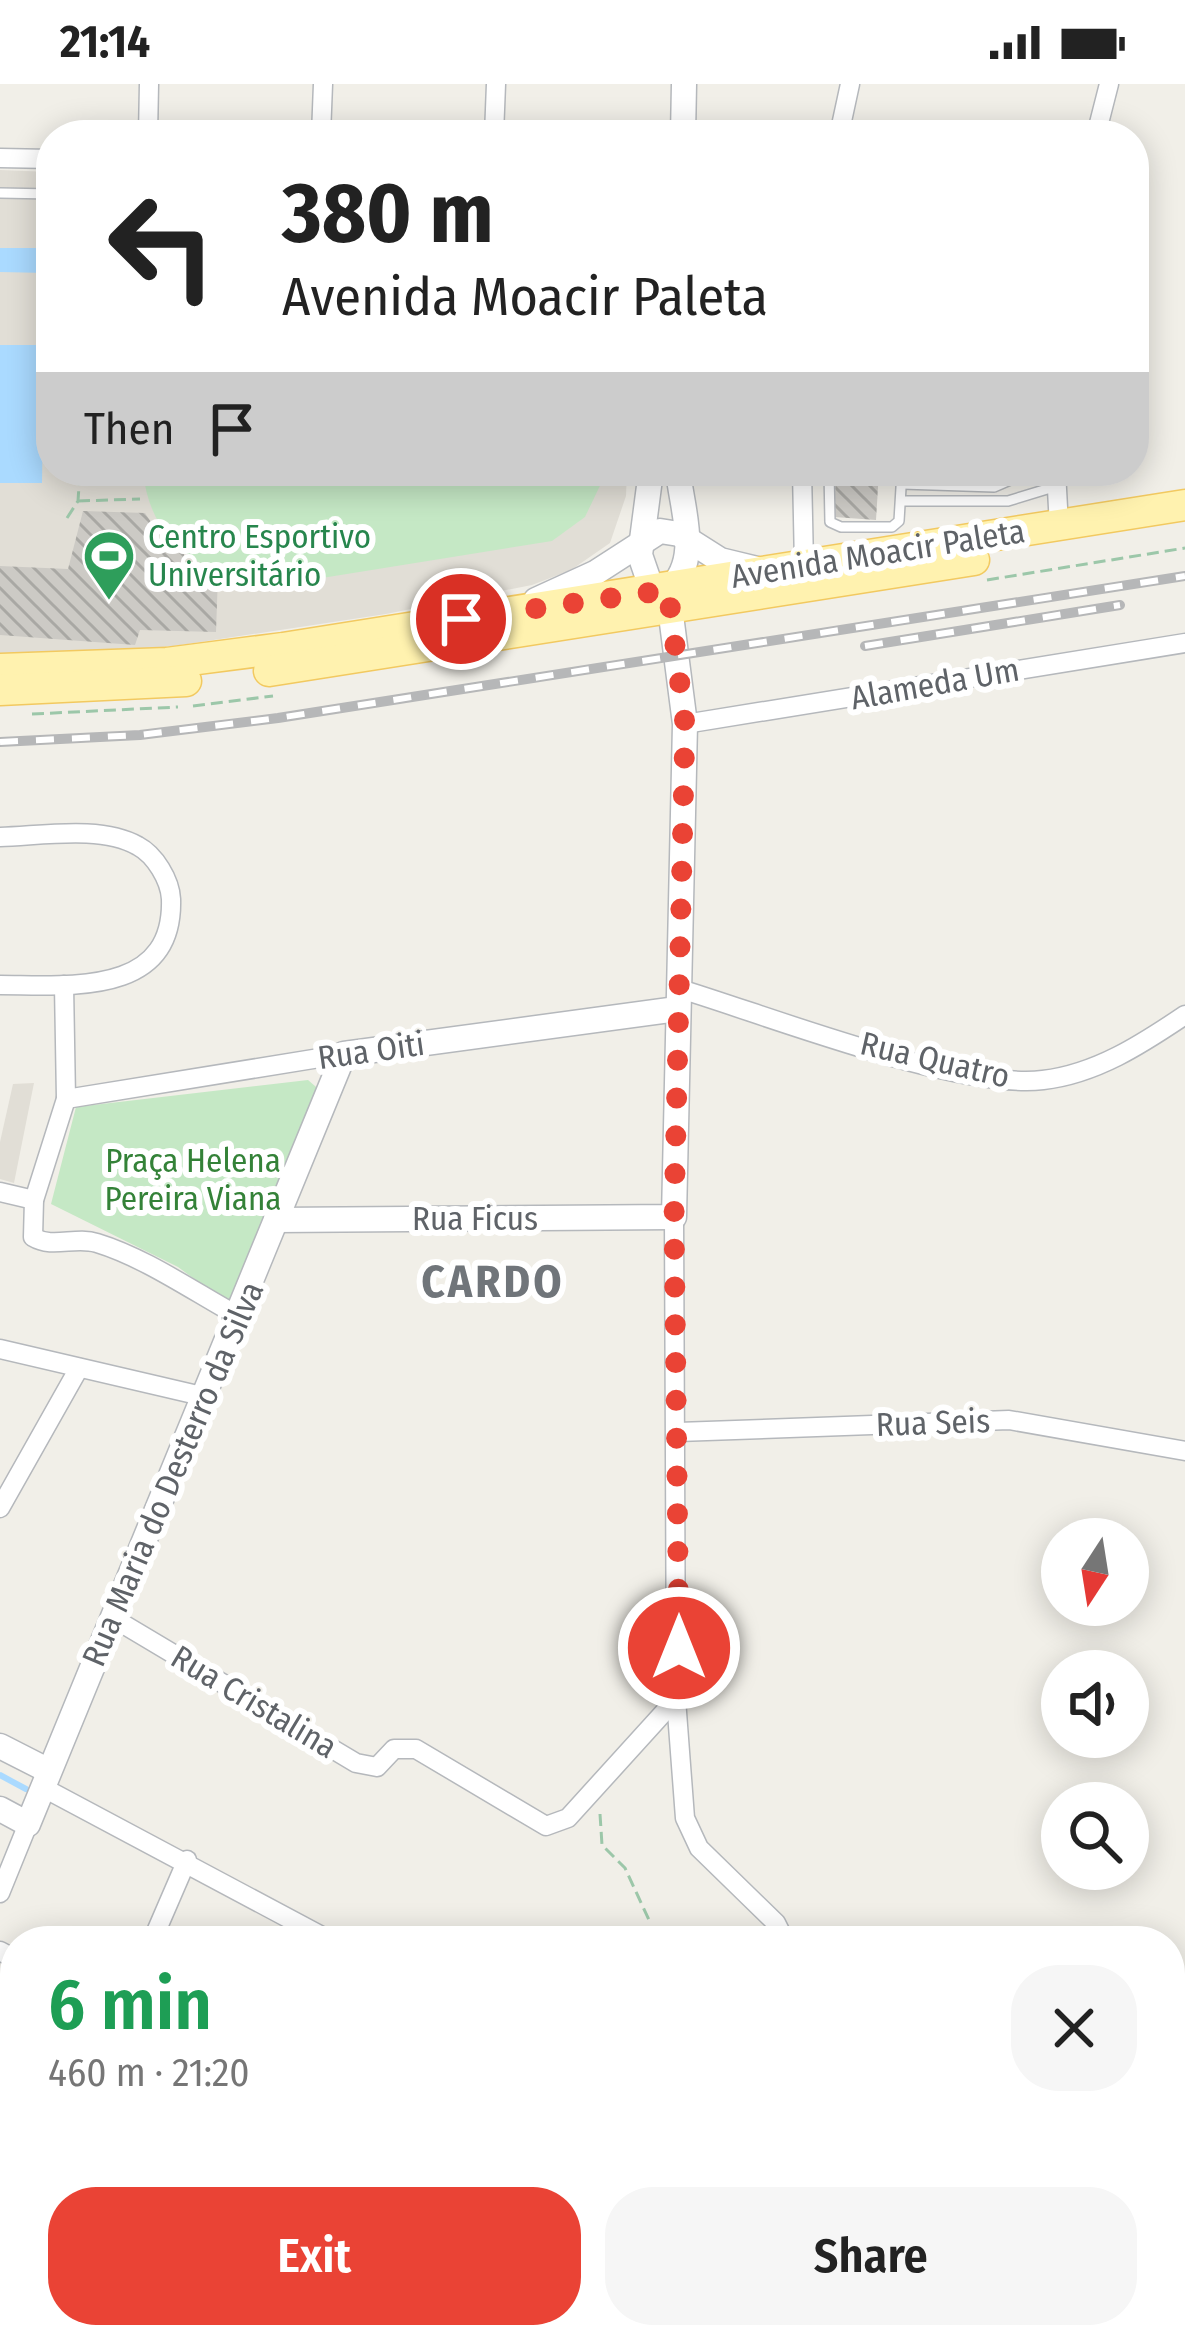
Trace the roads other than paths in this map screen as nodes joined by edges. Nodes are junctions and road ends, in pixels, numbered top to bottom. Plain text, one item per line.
1 (149, 84) edge
2 (323, 84) edge
3 (496, 84) edge
4 (684, 84) edge
5 (850, 84) edge
6 (1109, 84) edge
7 (148, 120) edge
8 (322, 120) edge
9 (495, 120) edge
10 (683, 120) edge
11 (842, 120) edge
12 (1100, 120) edge
13 (0, 158) edge
14 (36, 159) edge
15 (0, 193) edge
16 (36, 194) edge
17 (649, 486) edge
18 (681, 486) edge
19 (802, 486) edge
20 (828, 486) edge
21 (902, 486) edge
22 (963, 486) edge
23 (996, 486) edge
24 (1039, 486) edge
25 (1056, 486) edge
26 (902, 501) junction
27 (1185, 505) edge
28 (1059, 526) junction
29 (1185, 526) edge
30 (642, 541) junction
31 (687, 541) junction
32 (804, 565) junction
33 (761, 570) junction
34 (669, 600) junction
35 (506, 612) junction
36 (1185, 643) edge
37 (0, 669) edge
38 (0, 691) edge
39 (685, 724) junction
40 (0, 837) edge
41 (0, 985) edge
42 (64, 985) junction
43 (677, 998) junction
44 (1185, 1015) edge
45 (344, 1054) junction
46 (66, 1099) junction
47 (0, 1192) edge
48 (34, 1200) junction
49 (674, 1217) junction
50 (276, 1220) junction
51 (240, 1317) junction
52 (0, 1349) edge
53 (80, 1369) junction
54 (206, 1397) junction
55 (678, 1432) junction
56 (1185, 1451) edge
57 (0, 1508) edge
58 (112, 1618) junction
59 (676, 1699) junction
60 (0, 1746) edge
61 (46, 1779) junction
62 (0, 1808) edge
63 (28, 1823) junction
64 (187, 1860) junction
65 (0, 1893) edge
66 (158, 1926) edge
67 (305, 1926) edge
68 (778, 1926) edge

1 - 7 street
2 - 8 street
3 - 9 street
4 - 10 street
5 - 11 street
6 - 12 street
13 - 14 street
15 - 16 lane
17 - 30 street
18 - 31 street
19 - 32 street
20 - 26 lane
21 - 26 lane
22 - 23 lane
24 - 26 lane
25 - 28 street
27 - 28 main road, Avenida Moacir Paleta
28 - 32 main road, Avenida Moacir Paleta
29 - 34 main road, Avenida Moacir Paleta
30 - 31 street
30 - 34 street
30 - 35 street
31 - 33 street
31 - 34 street
32 - 33 main road, Avenida Moacir Paleta
33 - 34 main road, Avenida Moacir Paleta
34 - 35 main road, Avenida Moacir Paleta
34 - 38 main road, Avenida Moacir Paleta
34 - 39 street
35 - 37 main road, Avenida Moacir Paleta
36 - 39 street, Alameda Um
39 - 43 street
40 - 42 street
41 - 42 street
42 - 46 street
43 - 44 street, Rua Quatro
43 - 45 street, Rua Oiti
43 - 49 street
45 - 46 street, Rua Oiti
45 - 50 street, Rua Maria do Desterro da Silva
46 - 48 street
47 - 48 street
48 - 51 street
49 - 50 street, Rua Ficus
49 - 55 street
50 - 51 street, Rua Maria do Desterro da Silva
51 - 54 street, Rua Maria do Desterro da Silva
52 - 53 street
53 - 54 street
53 - 57 street
54 - 58 street, Rua Maria do Desterro da Silva
55 - 56 street, Rua Seis
55 - 59 street
58 - 59 street, Rua Cristalina
58 - 61 street, Rua Maria do Desterro da Silva
59 - 68 street
60 - 61 street
61 - 63 street, Rua Maria do Desterro da Silva
61 - 64 street
62 - 63 street
63 - 65 street, Rua Maria do Desterro da Silva
64 - 66 street
64 - 67 street

